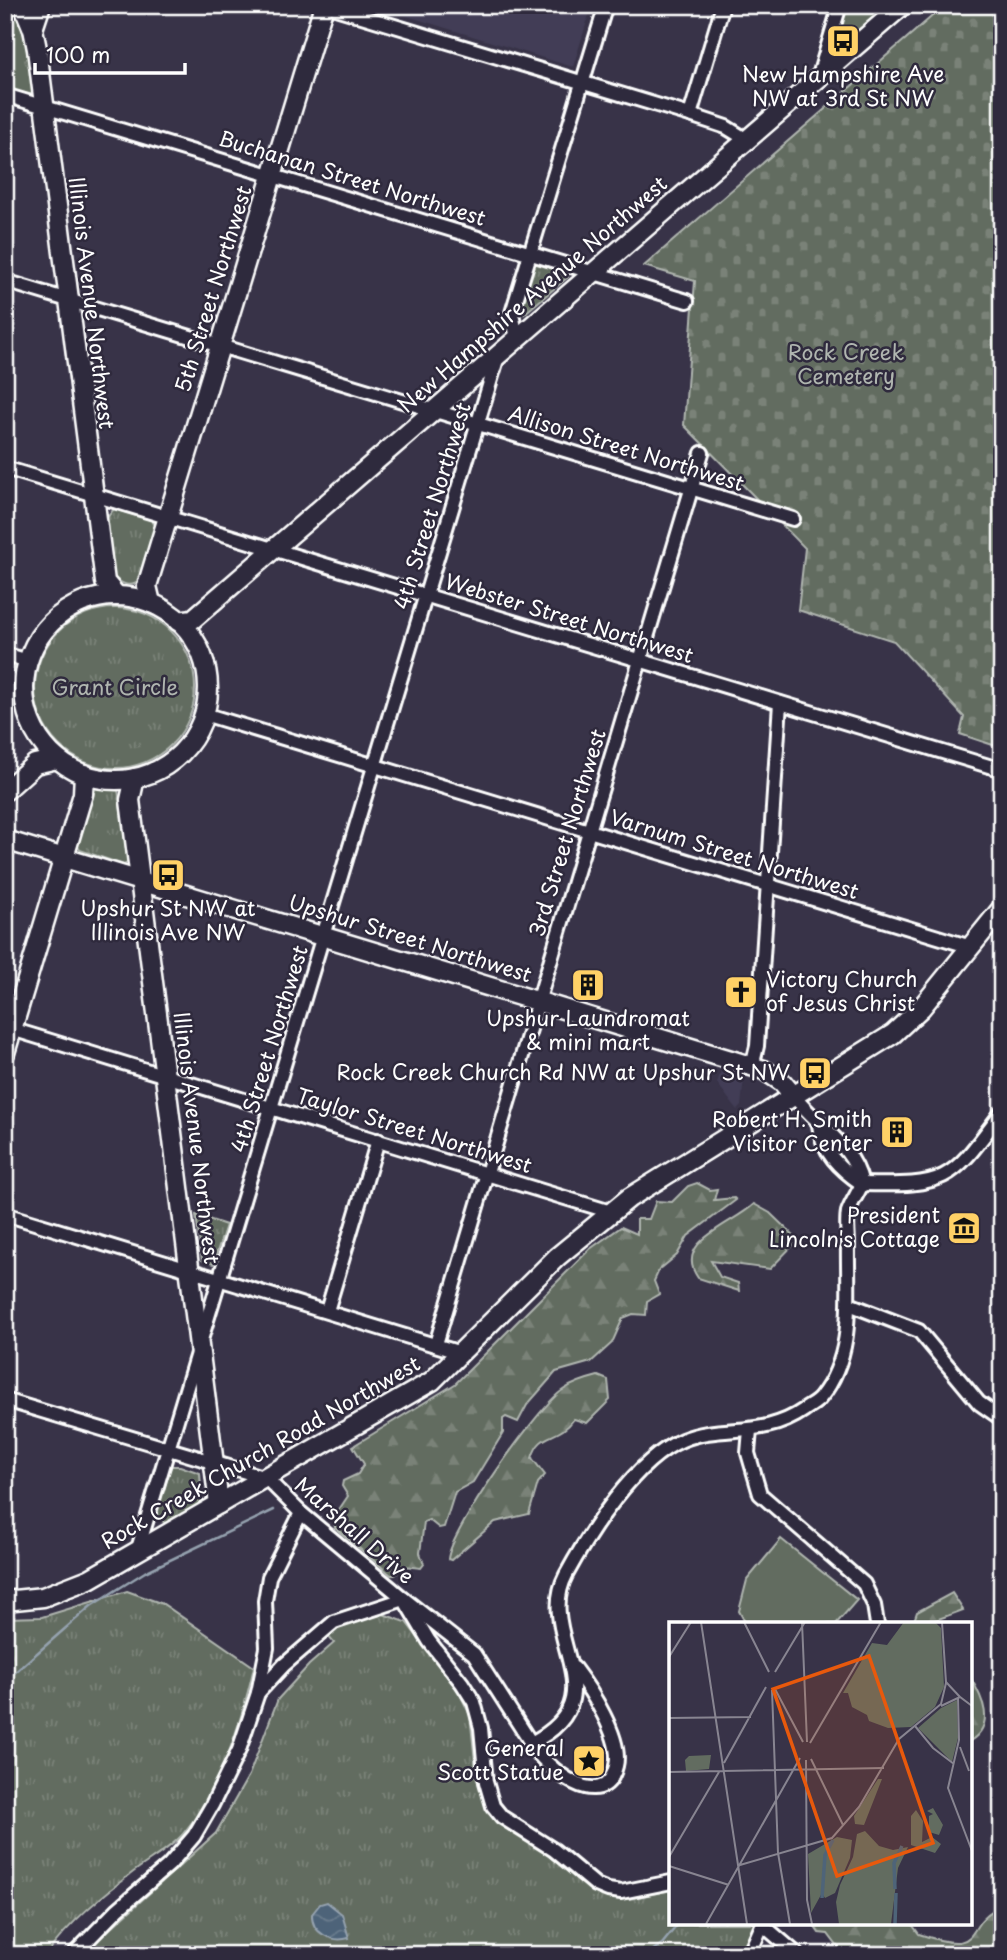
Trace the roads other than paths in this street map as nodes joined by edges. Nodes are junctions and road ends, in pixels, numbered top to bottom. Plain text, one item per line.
1 (23, 5) edge
2 (41, 5) edge
3 (324, 5) edge
4 (606, 5) edge
5 (723, 5) edge
6 (840, 5) edge
7 (903, 5) edge
8 (33, 29) junction
9 (817, 79) junction
10 (582, 83) junction
11 (5, 95) edge
12 (44, 107) junction
13 (690, 115) junction
14 (747, 140) junction
15 (272, 175) junction
16 (530, 253) junction
17 (594, 272) junction
18 (5, 282) edge
19 (68, 300) junction
20 (687, 301) dead end
21 (517, 339) junction
22 (220, 346) junction
23 (498, 356) junction
24 (434, 410) junction
25 (478, 424) junction
26 (702, 453) dead end
27 (5, 468) edge
28 (692, 489) junction
29 (92, 494) junction
30 (168, 517) junction
31 (790, 518) dead end
32 (274, 548) junction
33 (105, 582) junction
34 (137, 596) junction
35 (426, 596) junction
36 (94, 599) junction
37 (187, 625) junction
38 (5, 654) edge
39 (640, 660) junction
40 (27, 661) junction
41 (780, 702) junction
42 (204, 715) junction
43 (38, 738) junction
44 (57, 759) junction
45 (375, 766) junction
46 (1002, 770) edge
47 (5, 774) edge
48 (84, 774) junction
49 (135, 778) junction
50 (5, 791) edge
51 (589, 831) junction
52 (5, 840) edge
53 (64, 858) junction
54 (140, 882) junction
55 (767, 885) junction
56 (1002, 908) edge
57 (324, 937) junction
58 (971, 947) junction
59 (537, 1002) junction
60 (9, 1028) edge
61 (5, 1054) edge
62 (752, 1067) junction
63 (165, 1075) junction
64 (793, 1095) junction
65 (272, 1108) junction
66 (1002, 1112) edge
67 (378, 1140) junction
68 (486, 1173) junction
69 (862, 1184) junction
70 (611, 1212) junction
71 (5, 1214) edge
72 (189, 1268) junction
73 (221, 1279) junction
74 (849, 1304) junction
75 (327, 1311) junction
76 (436, 1345) junction
77 (200, 1353) junction
78 (461, 1353) junction
79 (5, 1401) edge
80 (1002, 1419) edge
81 (750, 1430) junction
82 (169, 1450) junction
83 (214, 1463) junction
84 (266, 1478) junction
85 (219, 1504) junction
86 (301, 1513) junction
87 (138, 1552) junction
88 (7, 1598) edge
89 (404, 1599) junction
90 (877, 1622) edge
91 (573, 1668) junction
92 (258, 1693) junction
93 (531, 1743) junction
94 (669, 1882) edge
95 (763, 1925) edge
96 (764, 1925) edge
97 (73, 1955) edge
98 (749, 1955) edge
99 (798, 1955) edge

1 - 8 street, Illinois Avenue Northwest
2 - 8 street, Illinois Avenue Northwest
3 - 10 street
3 - 15 street, 5th Street Northwest
4 - 10 street
5 - 13 street
6 - 9 street
7 - 9 street, New Hampshire Avenue Northwest
8 - 12 street, Illinois Avenue Northwest
9 - 14 street, New Hampshire Avenue Northwest
10 - 13 street
10 - 16 street
11 - 12 street, Buchanan Street Northwest
12 - 15 street, Buchanan Street Northwest
12 - 19 street, Illinois Avenue Northwest
13 - 14 street
14 - 17 street, New Hampshire Avenue Northwest
15 - 16 street, Buchanan Street Northwest
15 - 22 street, 5th Street Northwest
16 - 17 street, Buchanan Street Northwest
16 - 21 street
17 - 20 street, Buchanan Street Northwest
17 - 21 street, New Hampshire Avenue Northwest
18 - 19 street, Allison Street Northwest
19 - 22 street, Allison Street Northwest
19 - 29 street, Illinois Avenue Northwest
21 - 23 street, New Hampshire Avenue Northwest
22 - 24 street, Allison Street Northwest
22 - 30 street, 5th Street Northwest
23 - 24 street, New Hampshire Avenue Northwest
23 - 25 street, 4th Street Northwest
24 - 25 street, Allison Street Northwest
24 - 32 street, New Hampshire Avenue Northwest
25 - 28 street, Allison Street Northwest
25 - 35 street, 4th Street Northwest
26 - 28 street, 3rd Street Northwest
27 - 29 street, Webster Street Northwest
28 - 31 street, Allison Street Northwest
28 - 39 street, 3rd Street Northwest
29 - 30 street, Webster Street Northwest
29 - 33 street, Illinois Avenue Northwest
30 - 32 street, Webster Street Northwest
30 - 34 street, 5th Street Northwest
32 - 35 street, Webster Street Northwest
32 - 37 street, New Hampshire Avenue Northwest
33 - 34 street
33 - 36 street
34 - 36 street
34 - 37 street
35 - 39 street, Webster Street Northwest
35 - 45 street, 4th Street Northwest
36 - 40 street
37 - 42 street
38 - 40 street
39 - 41 street, Webster Street Northwest
39 - 51 street, 3rd Street Northwest
40 - 43 street
41 - 46 street, Webster Street Northwest
41 - 55 street
42 - 45 street, Varnum Street Northwest
42 - 49 street
43 - 44 street
43 - 47 street
44 - 48 street
44 - 50 street
45 - 51 street, Varnum Street Northwest
45 - 57 street, 4th Street Northwest
48 - 49 street
48 - 53 street
49 - 54 street, Illinois Avenue Northwest
51 - 55 street, Varnum Street Northwest
51 - 59 street, 3rd Street Northwest
52 - 53 street, Upshur Street Northwest
53 - 54 street, Upshur Street Northwest
53 - 60 street
54 - 57 street, Upshur Street Northwest
54 - 63 street, Illinois Avenue Northwest
55 - 58 street, Varnum Street Northwest
55 - 62 street
56 - 58 street, Rock Creek Church Road Northwest
57 - 59 street, Upshur Street Northwest
57 - 65 street, 4th Street Northwest
58 - 64 street, Rock Creek Church Road Northwest
59 - 62 street, Upshur Street Northwest
59 - 68 street, 3rd Street Northwest
60 - 61 street
60 - 63 street, Taylor Street Northwest
62 - 64 street, Upshur Street Northwest
63 - 65 street, Taylor Street Northwest
63 - 72 street, Illinois Avenue Northwest
64 - 69 street
64 - 70 street, Rock Creek Church Road Northwest
65 - 67 street, Taylor Street Northwest
65 - 73 street, 4th Street Northwest
66 - 69 street
67 - 68 street, Taylor Street Northwest
67 - 75 street
68 - 70 street, Taylor Street Northwest
68 - 76 street, 3rd Street Northwest
69 - 74 street
70 - 78 street, Rock Creek Church Road Northwest
71 - 72 street
72 - 73 street
72 - 77 street, Illinois Avenue Northwest
73 - 75 street
73 - 77 street, 4th Street Northwest
74 - 80 street
74 - 81 street
75 - 76 street
76 - 78 street
77 - 82 street, 4th Street Northwest
77 - 83 street, Illinois Avenue Northwest
78 - 84 street, Rock Creek Church Road Northwest
79 - 82 street
81 - 90 street
81 - 91 street
82 - 83 street
82 - 87 street, 4th Street Northwest
83 - 84 street
83 - 85 street, Illinois Avenue Northwest
84 - 85 street, Rock Creek Church Road Northwest
84 - 86 street, Marshall Drive
85 - 87 street, Rock Creek Church Road Northwest
86 - 89 street, Marshall Drive
86 - 92 street
87 - 88 street, Rock Creek Church Road Northwest
89 - 92 street
89 - 93 street
89 - 94 street, Marshall Drive
91 - 93 street
91 - 93 street
92 - 97 street
95 - 98 street
96 - 99 street

